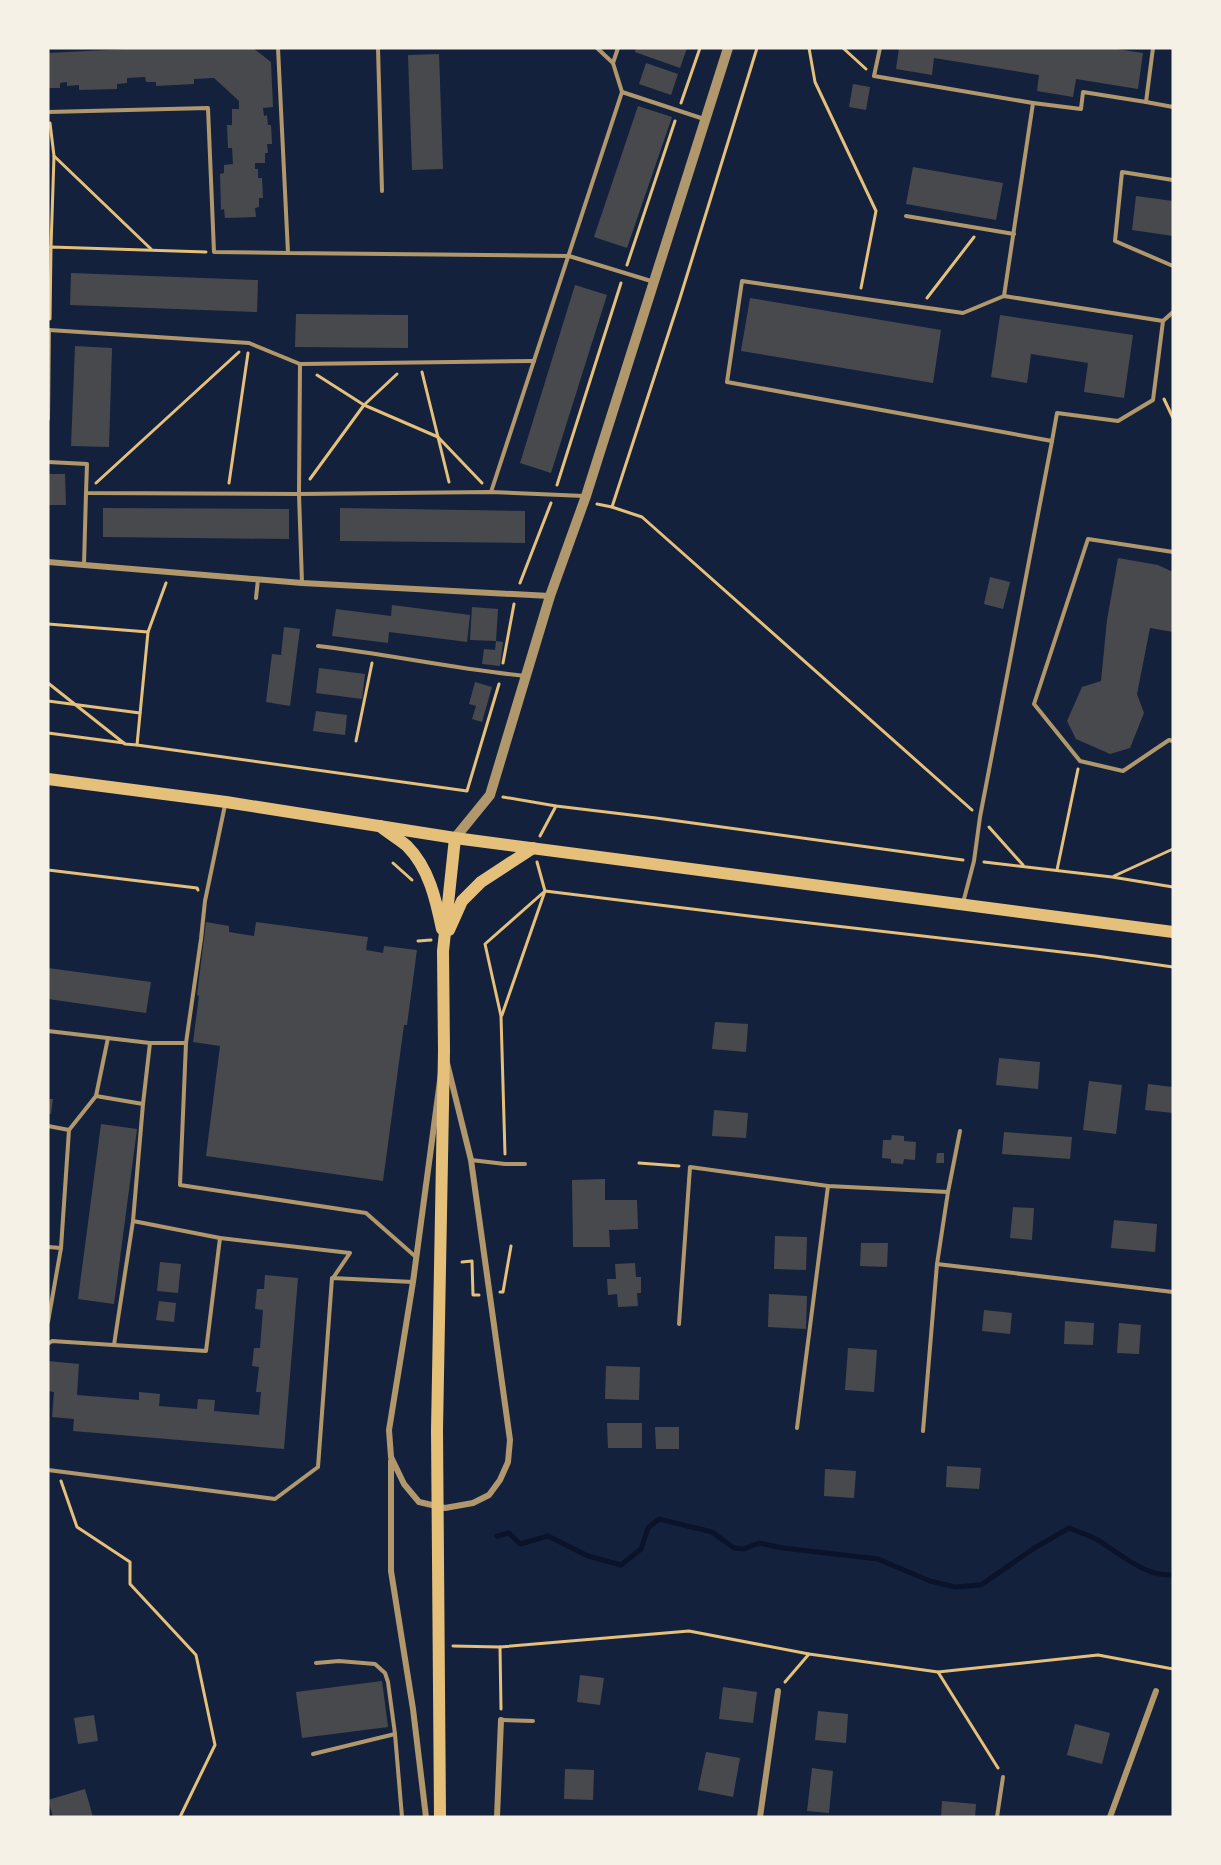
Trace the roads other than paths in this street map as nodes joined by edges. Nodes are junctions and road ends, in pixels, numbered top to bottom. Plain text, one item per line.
1 (278, 48) edge
2 (378, 48) edge
3 (597, 48) edge
4 (618, 48) edge
5 (728, 48) edge
6 (880, 48) edge
7 (1153, 48) edge
8 (613, 63) junction
9 (622, 92) junction
10 (1146, 102) junction
11 (1033, 103) junction
12 (1173, 107) edge
13 (48, 112) edge
14 (705, 119) junction
15 (1173, 180) edge
16 (382, 191) dead end
17 (906, 216) dead end
18 (1014, 234) junction
19 (288, 253) junction
20 (569, 256) junction
21 (1173, 266) edge
22 (653, 282) junction
23 (1004, 296) junction
24 (1173, 312) edge
25 (1163, 321) junction
26 (49, 329) edge
27 (534, 360) junction
28 (300, 364) junction
29 (48, 419) edge
30 (1052, 441) junction
31 (48, 462) edge
32 (491, 492) junction
33 (86, 493) junction
34 (299, 494) junction
35 (586, 496) junction
36 (1173, 552) edge
37 (48, 562) edge
38 (84, 565) junction
39 (258, 579) junction
40 (302, 582) junction
41 (550, 596) junction
42 (256, 598) dead end
43 (318, 645) dead end
44 (526, 676) junction
45 (1173, 741) edge
46 (48, 779) edge
47 (226, 802) junction
48 (380, 826) junction
49 (455, 838) junction
50 (533, 848) junction
51 (962, 905) junction
52 (1173, 932) edge
53 (438, 940) junction
54 (48, 1031) edge
55 (108, 1038) junction
56 (150, 1043) junction
57 (186, 1043) junction
58 (444, 1051) junction
59 (96, 1096) junction
60 (143, 1104) junction
61 (48, 1126) edge
62 (69, 1130) junction
63 (960, 1131) dead end
64 (471, 1160) junction
65 (525, 1164) dead end
66 (828, 1186) junction
67 (948, 1192) junction
68 (133, 1221) junction
69 (220, 1238) junction
70 (48, 1247) edge
71 (61, 1248) junction
72 (417, 1258) junction
73 (937, 1264) junction
74 (332, 1278) junction
75 (413, 1282) junction
76 (1173, 1292) edge
77 (48, 1322) edge
78 (679, 1324) dead end
79 (48, 1344) edge
80 (114, 1345) junction
81 (797, 1428) dead end
82 (923, 1431) dead end
83 (391, 1457) junction
84 (48, 1470) edge
85 (316, 1662) dead end
86 (778, 1691) road end
87 (1156, 1691) dead end
88 (501, 1720) joint
89 (533, 1721) dead end
90 (395, 1734) junction
91 (313, 1754) dead end
92 (1004, 1777) road end
93 (402, 1817) edge
94 (426, 1817) edge
95 (440, 1817) edge
96 (497, 1817) edge
97 (760, 1817) edge
98 (997, 1817) edge
99 (1110, 1817) edge

1 - 19 lane
2 - 16 lane
3 - 8 lane
4 - 8 lane
5 - 14 street
6 - 11 lane
7 - 10 lane
8 - 9 lane
9 - 14 lane
9 - 20 lane
10 - 11 lane
10 - 12 lane
11 - 18 lane
13 - 19 lane
14 - 22 street
15 - 21 lane
17 - 18 lane
18 - 23 lane
19 - 20 lane
20 - 22 lane
20 - 27 lane
22 - 35 street
23 - 25 lane
23 - 30 lane
24 - 25 lane
25 - 30 lane
26 - 28 lane
26 - 29 lane
27 - 28 lane
27 - 32 lane
28 - 34 lane
30 - 51 lane
31 - 33 lane
32 - 34 lane
32 - 35 lane
33 - 34 lane
33 - 38 lane
34 - 40 lane
35 - 41 street
36 - 45 lane
37 - 38 street
38 - 39 street
39 - 40 street
39 - 42 lane
40 - 41 street
41 - 44 street
43 - 44 lane
44 - 49 street
46 - 47 main road
47 - 48 main road
47 - 57 lane
48 - 49 main road
48 - 53 main road
49 - 50 main road
49 - 53 main road
50 - 51 main road
50 - 53 main road
51 - 52 main road
53 - 58 main road
54 - 55 lane
55 - 56 lane
55 - 59 lane
56 - 57 lane
56 - 60 lane
57 - 72 lane
58 - 64 street
58 - 72 street
58 - 95 main road
59 - 60 lane
59 - 62 lane
60 - 68 lane
61 - 62 lane
62 - 71 lane
63 - 67 lane
64 - 65 lane
64 - 83 street
66 - 67 lane
66 - 78 lane
66 - 81 lane
67 - 73 lane
68 - 69 lane
68 - 80 lane
69 - 74 lane
69 - 80 lane
70 - 71 lane
71 - 77 lane
72 - 75 street
73 - 76 lane
73 - 82 lane
74 - 75 lane
74 - 84 lane
75 - 83 street
79 - 80 lane
83 - 94 street
85 - 90 lane
86 - 97 street
87 - 99 street
88 - 89 lane
88 - 96 street
90 - 91 lane
90 - 93 lane
92 - 98 lane

